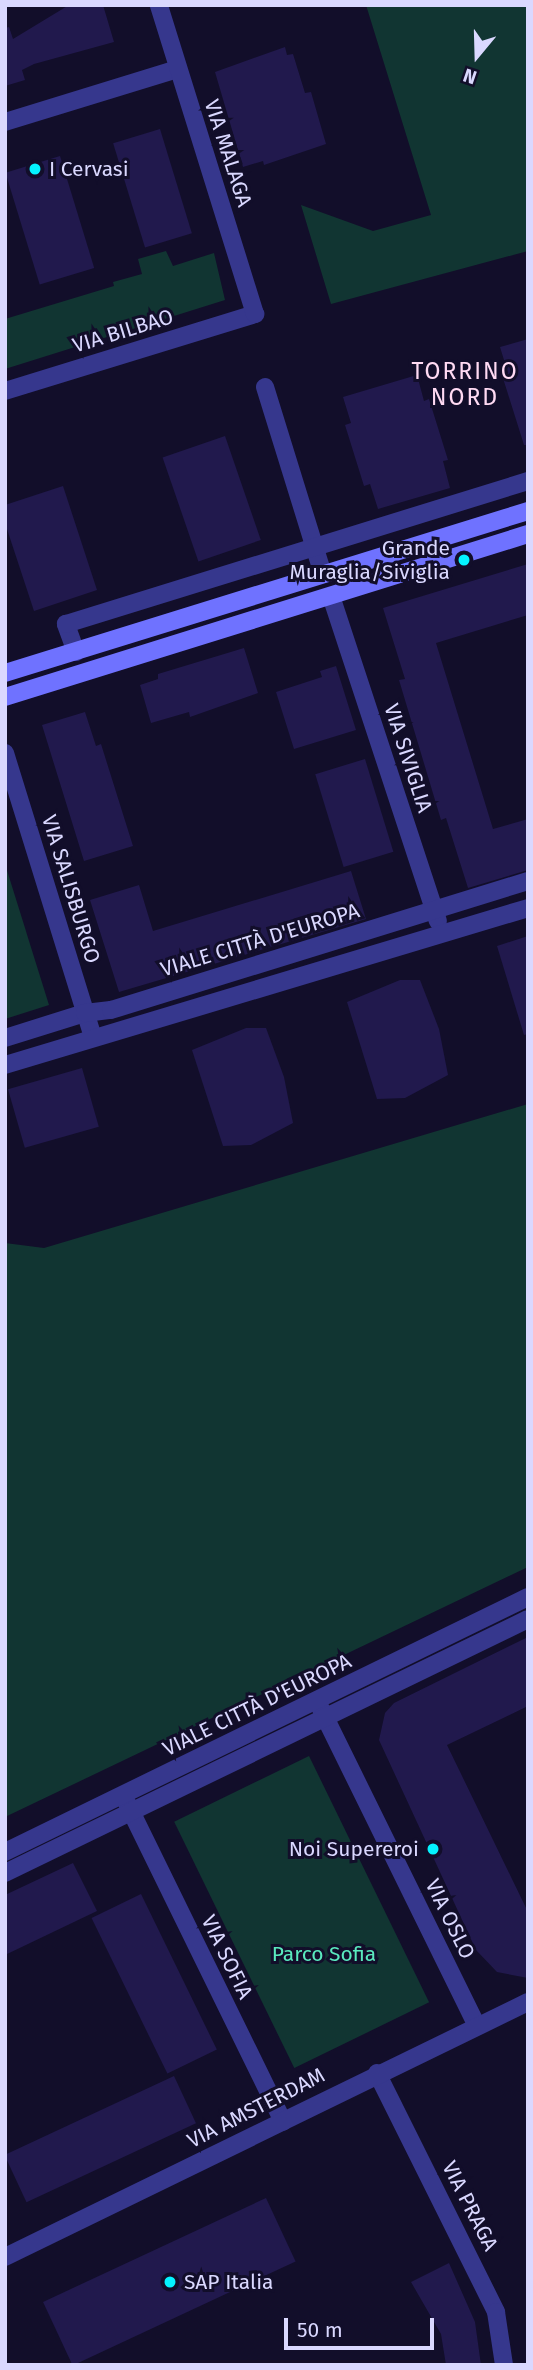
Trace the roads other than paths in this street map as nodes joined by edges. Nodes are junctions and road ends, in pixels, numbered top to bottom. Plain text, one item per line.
1 (159, 5) edge
2 (177, 69) junction
3 (5, 122) edge
4 (255, 314) joint
5 (265, 387) dead end
6 (5, 391) edge
7 (528, 481) edge
8 (528, 511) edge
9 (528, 534) edge
10 (314, 546) junction
11 (323, 575) junction
12 (331, 596) junction
13 (76, 652) junction
14 (5, 673) edge
15 (5, 696) edge
16 (5, 753) edge
17 (528, 881) edge
18 (528, 908) edge
19 (435, 910) junction
20 (442, 934) junction
21 (85, 1013) junction
22 (5, 1038) edge
23 (93, 1038) junction
24 (5, 1065) edge
25 (528, 1597) edge
26 (528, 1619) edge
27 (322, 1711) junction
28 (122, 1795) junction
29 (131, 1812) junction
30 (5, 1852) edge
31 (5, 1873) edge
32 (528, 2001) edge
33 (477, 2026) junction
34 (377, 2073) junction
35 (283, 2122) junction
36 (5, 2257) edge
37 (504, 2365) edge

1 - 2 street, VIA MALAGA
2 - 3 street
2 - 4 street, VIA MALAGA
4 - 6 street, VIA BILBAO
5 - 10 street
7 - 10 street
8 - 11 street
9 - 12 street
10 - 11 street
10 - 13 street
11 - 13 street
12 - 15 street
12 - 19 street, VIA SIVIGLIA
13 - 14 street
16 - 21 street, VIA SALISBURGO
17 - 19 street, VIALE CITTÀ D'EUROPA
18 - 20 street
19 - 20 street, VIA SIVIGLIA
19 - 21 street, VIALE CITTÀ D'EUROPA
20 - 23 street
21 - 22 street, VIALE CITTÀ D'EUROPA
21 - 23 street, VIA SALISBURGO
23 - 24 street
25 - 27 street, VIALE CITTÀ D'EUROPA
26 - 27 street, VIALE CITTÀ D'EUROPA
27 - 28 street, VIALE CITTÀ D'EUROPA
27 - 29 street, VIALE CITTÀ D'EUROPA
27 - 33 street, VIA OSLO
28 - 29 street, VIA SOFIA
28 - 30 street, VIALE CITTÀ D'EUROPA
29 - 31 street, VIALE CITTÀ D'EUROPA
29 - 35 street, VIA SOFIA
32 - 33 street, VIA AMSTERDAM
33 - 34 street, VIA AMSTERDAM
34 - 35 street, VIA AMSTERDAM
34 - 37 street, VIA PRAGA
35 - 36 street, VIA AMSTERDAM

